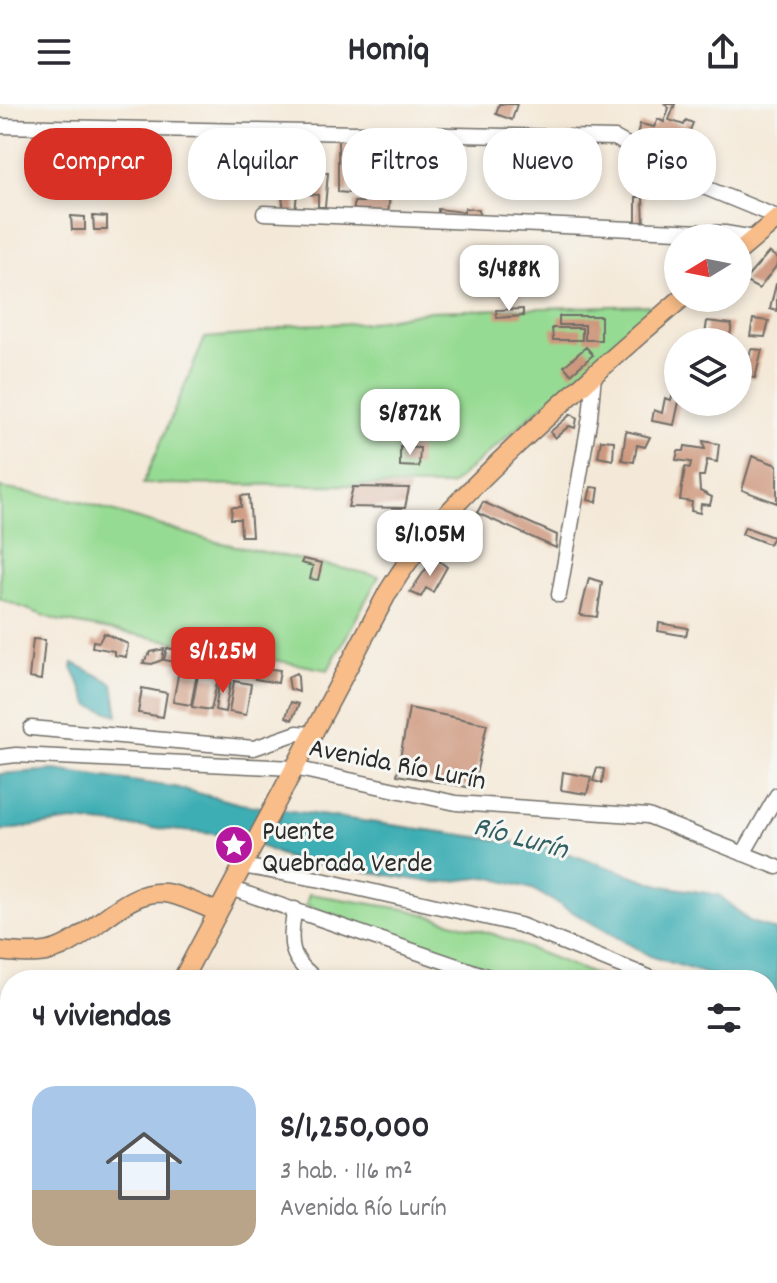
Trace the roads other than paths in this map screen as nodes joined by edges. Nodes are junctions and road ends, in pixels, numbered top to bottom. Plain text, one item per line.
1 (0, 126) edge
2 (264, 213) dead end
3 (777, 218) edge
4 (754, 238) joint
5 (666, 312) edge
6 (594, 375) junction
7 (559, 595) dead end
8 (31, 728) dead end
9 (312, 734) junction
10 (0, 757) edge
11 (291, 774) junction
12 (777, 795) edge
13 (743, 854) junction
14 (245, 861) junction
15 (777, 867) edge
16 (230, 888) junction
17 (295, 909) junction
18 (218, 912) junction
19 (0, 951) edge
20 (187, 970) edge
21 (305, 970) edge
22 (469, 970) edge
23 (631, 970) edge

1 - 3 street
2 - 4 street
3 - 4 main road
5 - 6 main road
6 - 7 street
6 - 9 main road
8 - 9 street
9 - 11 main road
10 - 11 street, Avenida Río Lurín
11 - 13 street, Avenida Río Lurín
11 - 14 main road
12 - 13 street
13 - 15 street, Avenida Río Lurín
14 - 16 main road
14 - 23 street
16 - 17 street
16 - 18 main road
17 - 21 street
17 - 22 street
18 - 19 main road
18 - 20 main road

